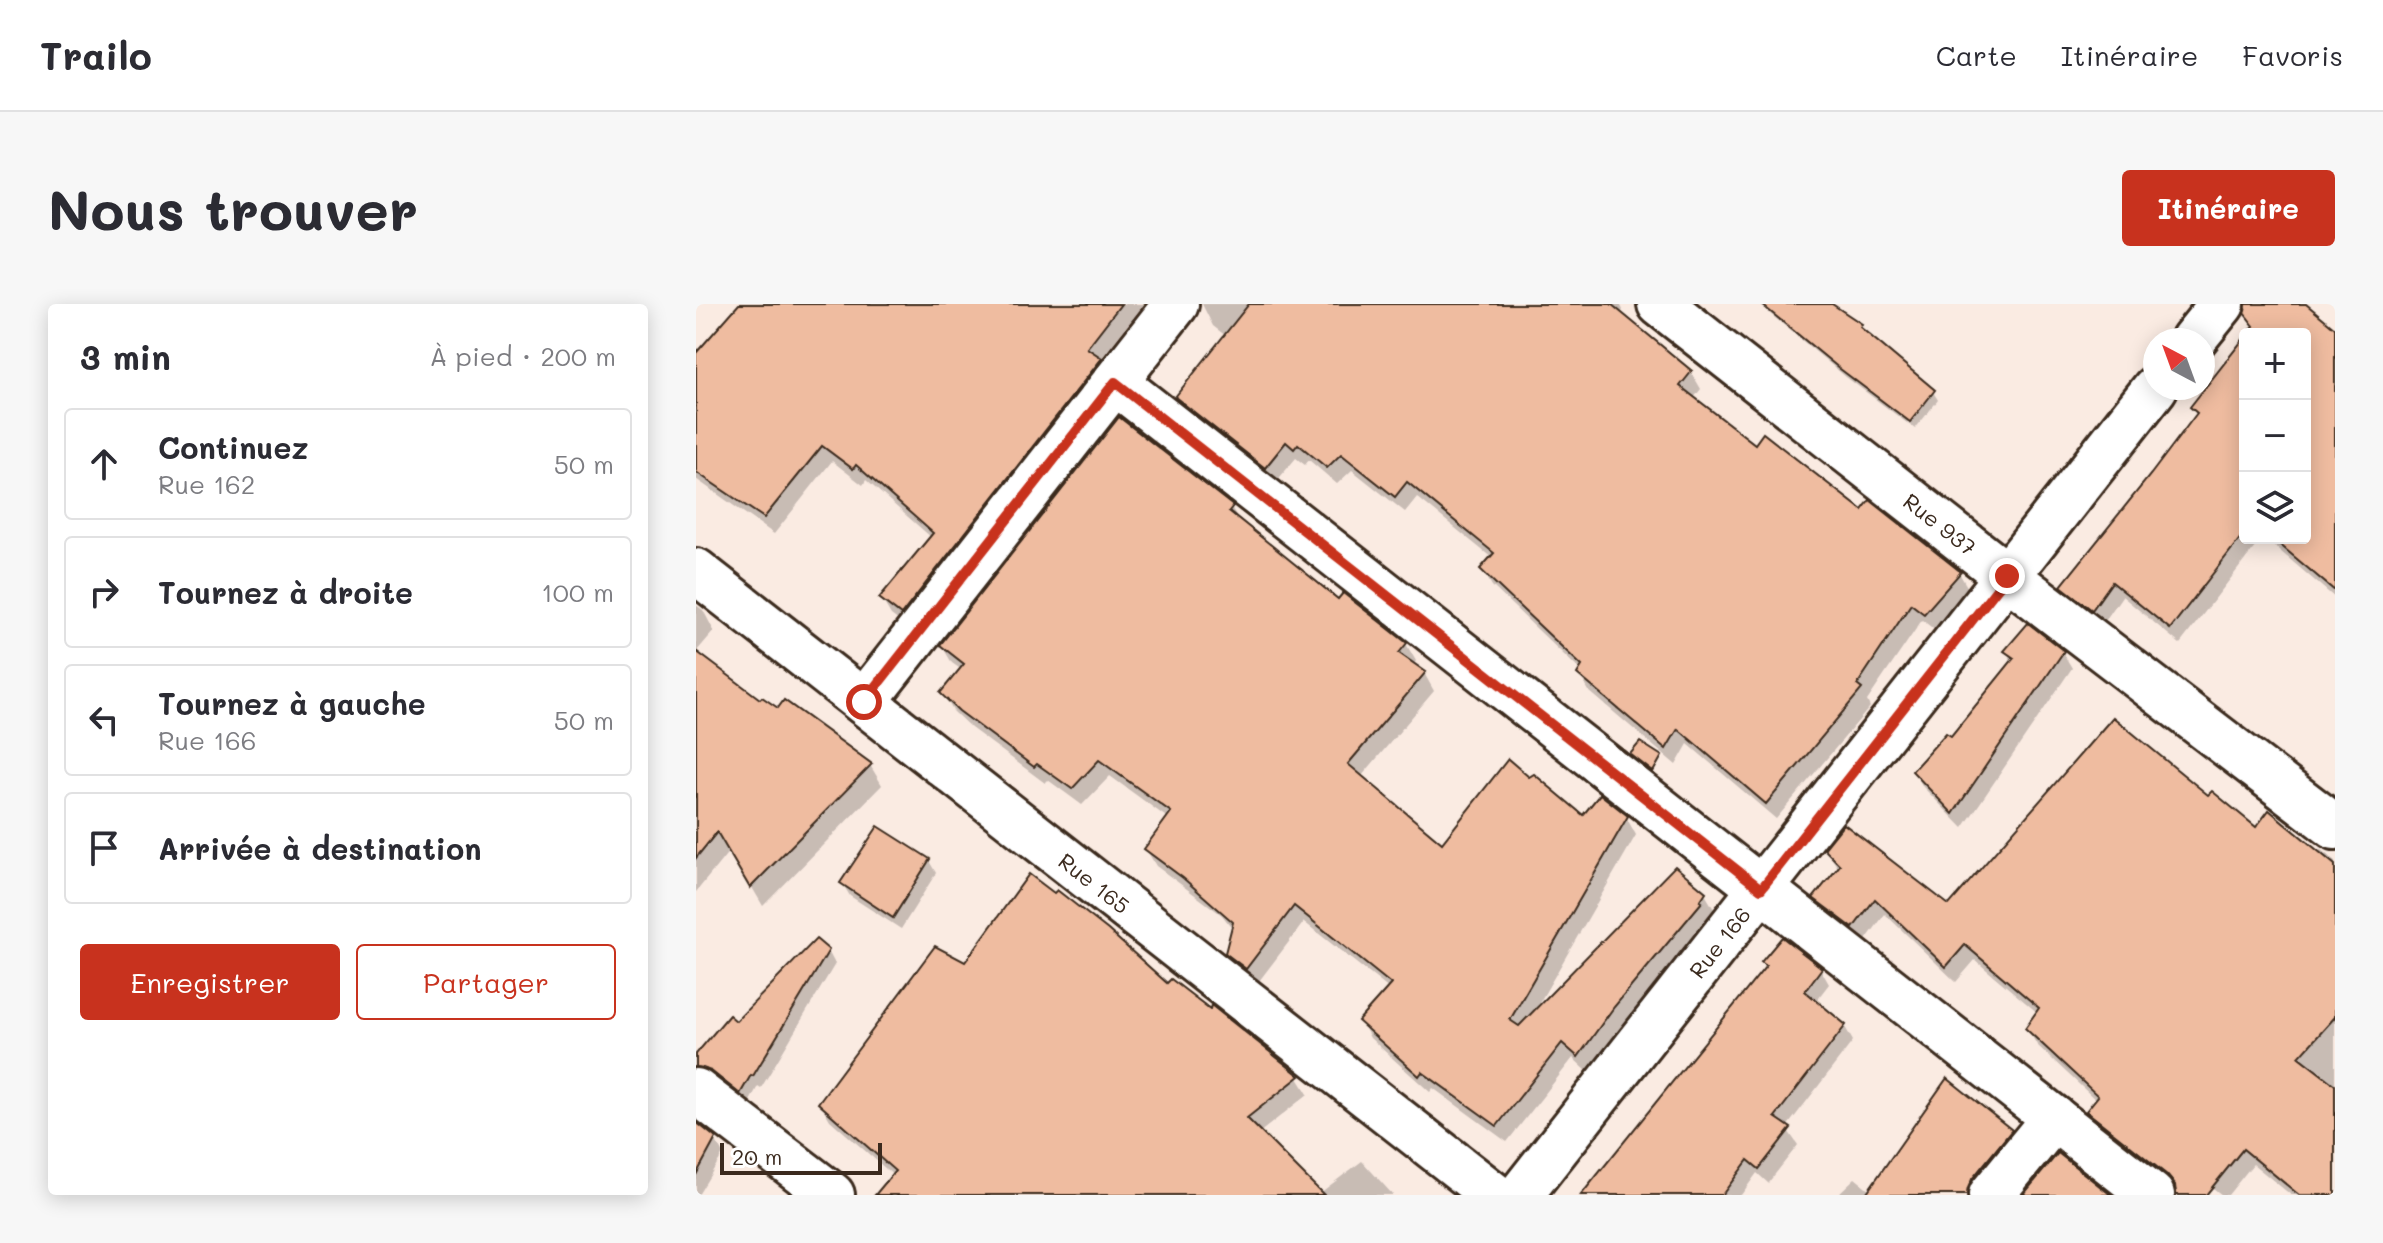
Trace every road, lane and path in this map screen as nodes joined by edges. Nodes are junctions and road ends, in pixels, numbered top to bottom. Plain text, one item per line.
1 (1176, 304) edge
2 (2222, 304) edge
3 (1686, 312) edge
4 (2203, 328) edge
5 (1115, 382) junction
6 (2146, 400) edge
7 (696, 571) edge
8 (2007, 576) junction
9 (864, 702) junction
10 (2335, 827) edge
11 (1761, 889) junction
12 (696, 1091) edge
13 (2054, 1118) junction
14 (832, 1195) edge
15 (1494, 1195) edge
16 (1520, 1195) edge
17 (1991, 1195) edge
18 (2152, 1195) edge

1 - 5 street
2 - 4 street
3 - 8 street, Rue 937
5 - 9 street
5 - 11 street
6 - 8 street, Rue 166
7 - 9 street, Rue 165
8 - 10 street, Rue 937
8 - 11 street, Rue 166
9 - 15 street, Rue 165
11 - 13 street
11 - 16 street, Rue 166
12 - 14 street
13 - 17 street
13 - 18 street

